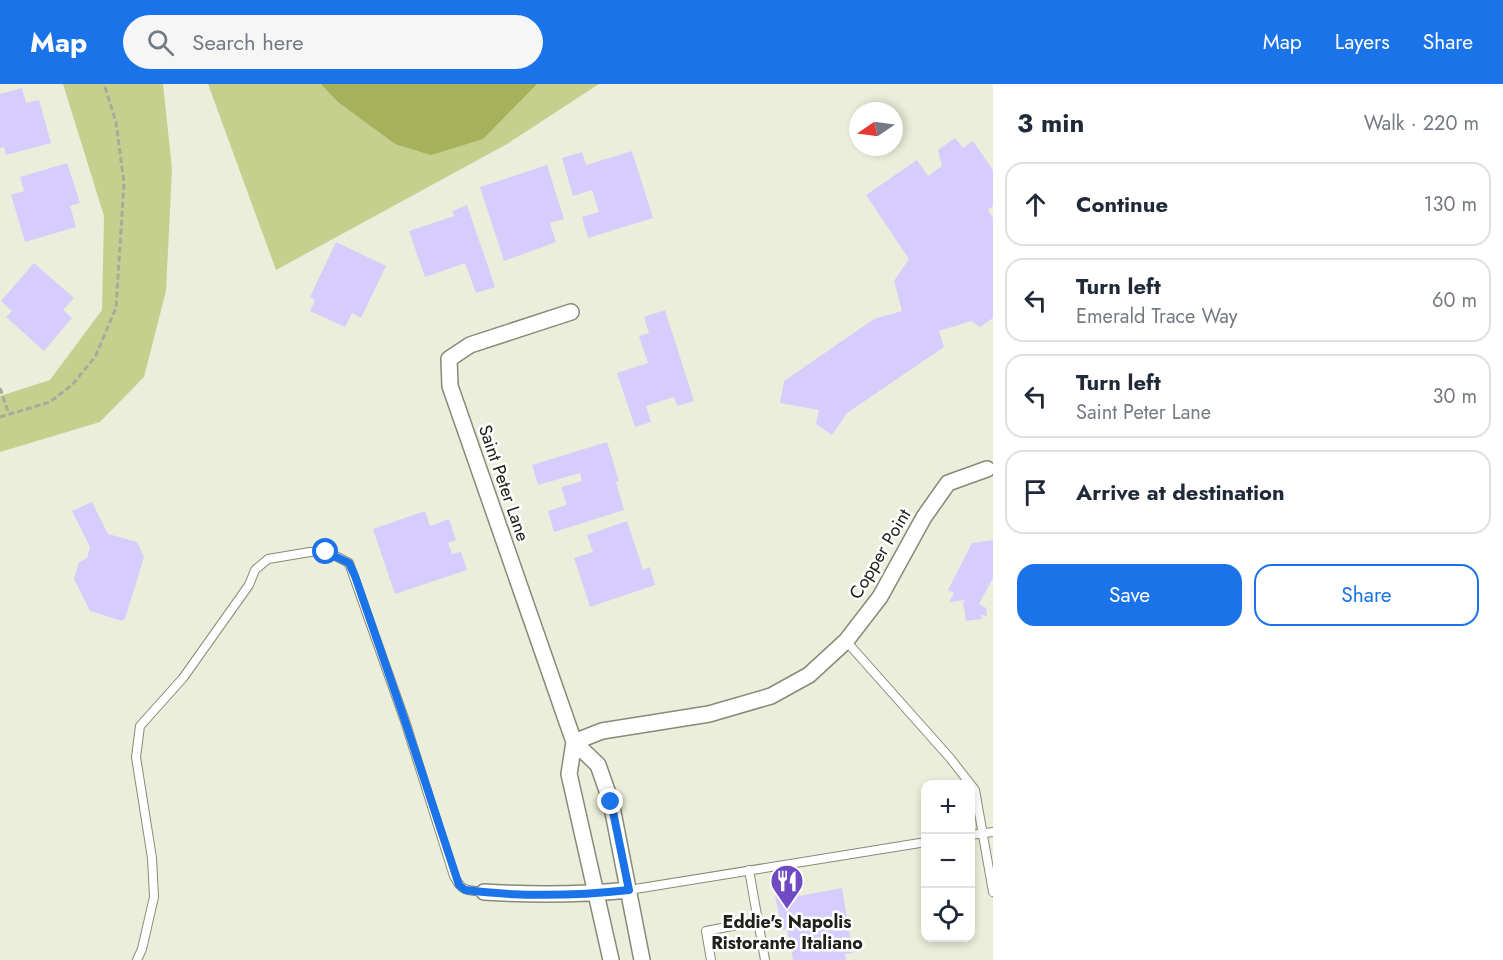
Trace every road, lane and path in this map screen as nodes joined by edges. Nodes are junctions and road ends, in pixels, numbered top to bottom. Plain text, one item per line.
1 (104, 84) edge
2 (571, 312) dead end
3 (0, 388) edge
4 (9, 414) junction
5 (0, 417) edge
6 (987, 469) dead end
7 (846, 641) junction
8 (574, 742) junction
9 (993, 832) edge
10 (983, 833) junction
11 (975, 834) edge
12 (921, 843) edge
13 (749, 870) junction
14 (992, 880) edge
15 (629, 890) junction
16 (483, 892) joint
17 (993, 892) edge
18 (597, 893) junction
19 (758, 921) junction
20 (137, 960) edge
21 (611, 960) edge
22 (642, 960) edge
23 (711, 960) edge
24 (765, 960) edge

1 - 4 path
2 - 8 street, Saint Peter Lane
3 - 4 path
4 - 5 path
6 - 7 street, Copper Point
7 - 8 street, Copper Point
7 - 10 lane
8 - 15 street, Saint Peter Lane
8 - 18 street, Saint Peter Lane
9 - 10 lane
10 - 11 lane
10 - 14 lane
12 - 13 lane
13 - 15 lane
13 - 19 lane
14 - 17 lane
15 - 18 street
15 - 22 street, Saint Peter Lane
16 - 18 street
16 - 20 lane
18 - 21 street, Saint Peter Lane
19 - 23 lane
19 - 24 lane

